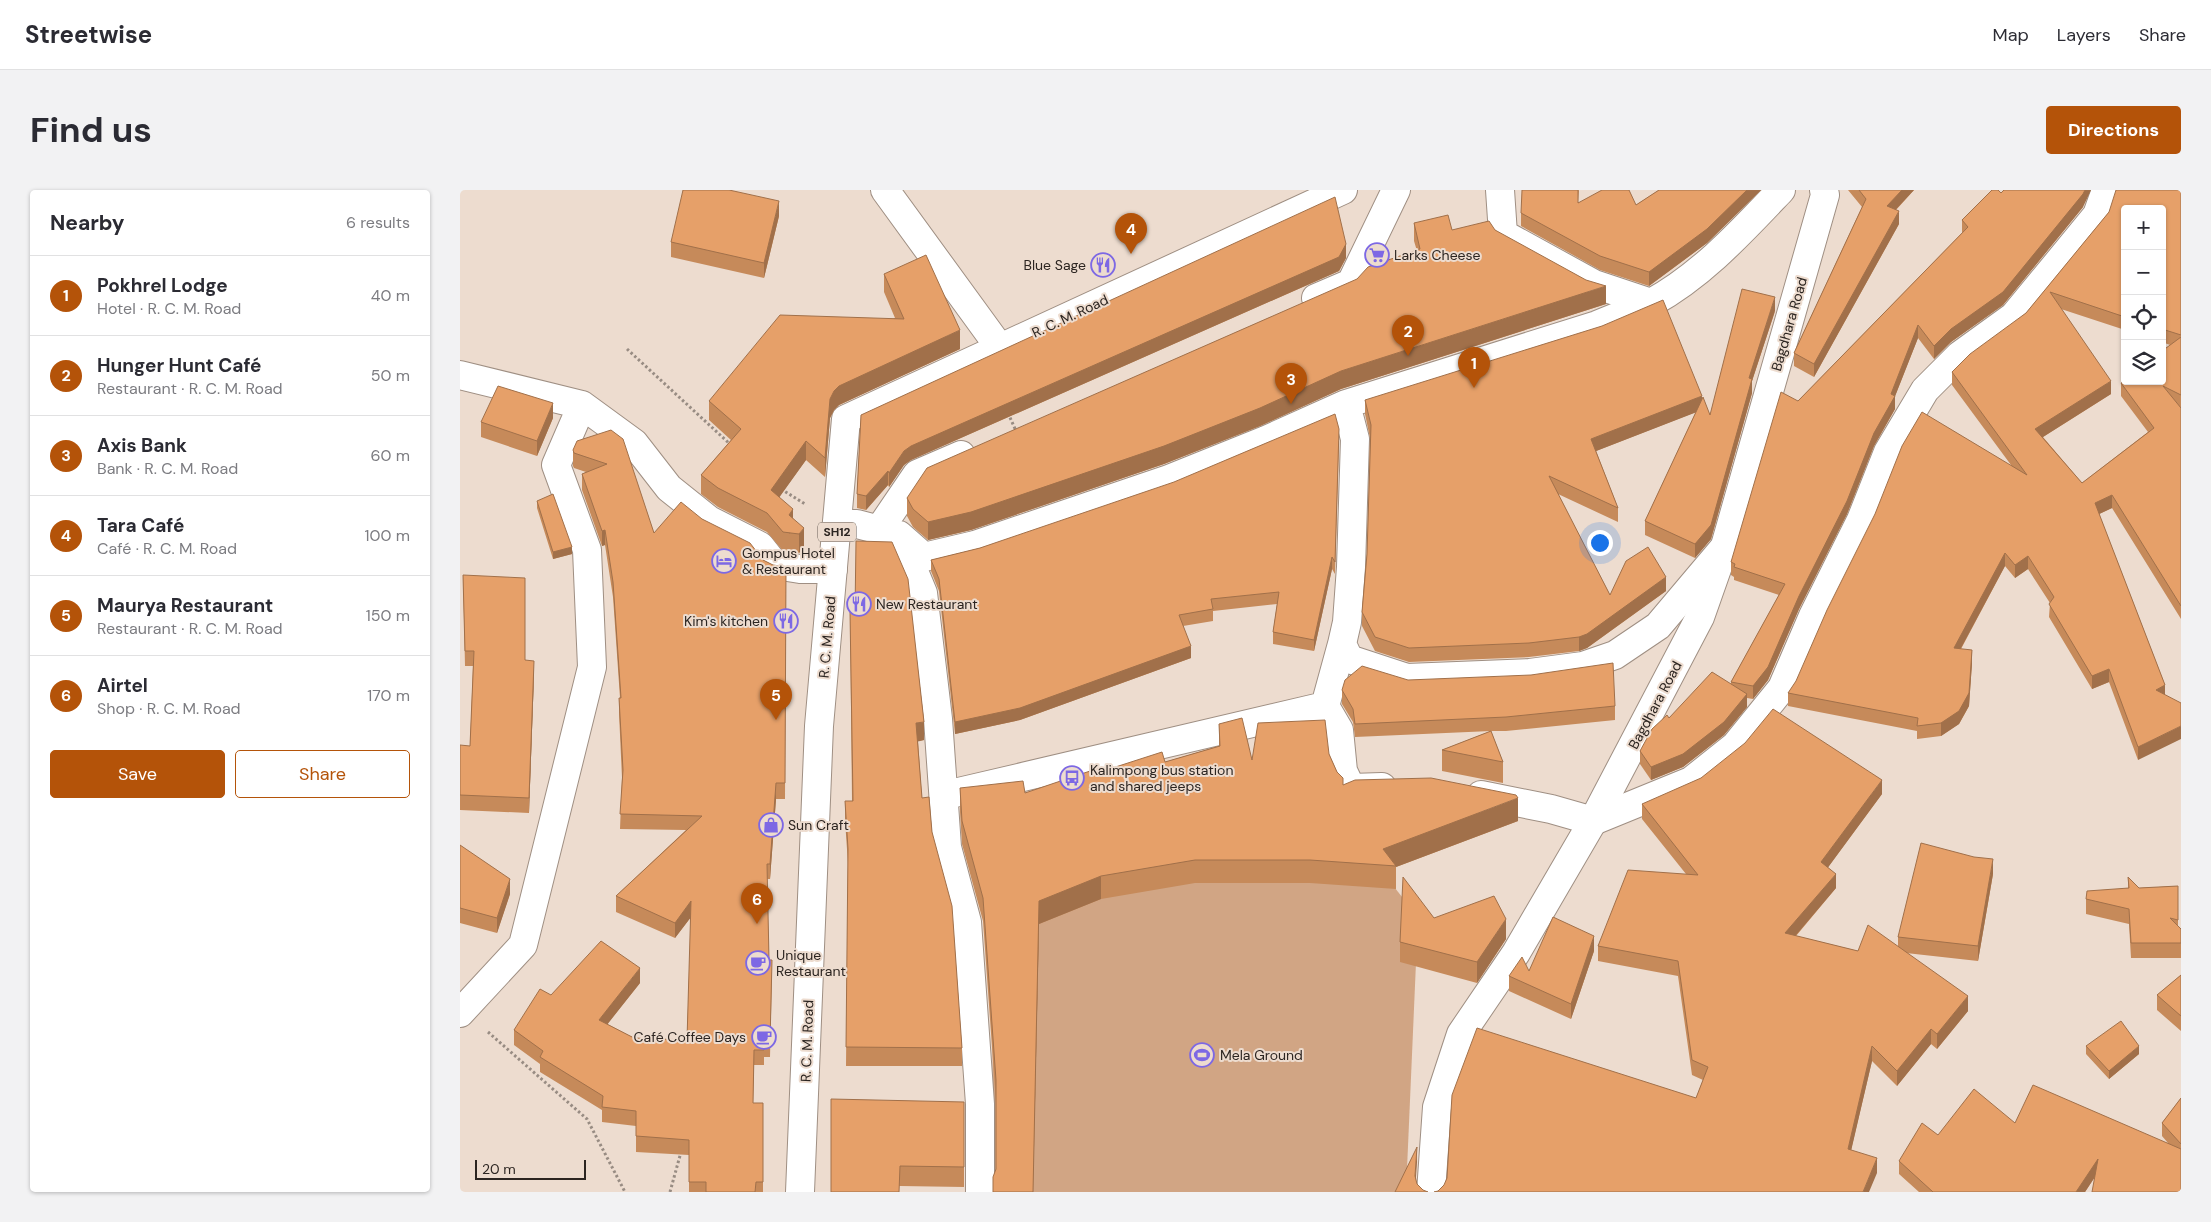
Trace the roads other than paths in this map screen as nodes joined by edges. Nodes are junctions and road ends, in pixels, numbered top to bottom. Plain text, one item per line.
1 (885, 190) edge
2 (1343, 190) edge
3 (1396, 190) edge
4 (1500, 190) edge
5 (1781, 190) edge
6 (1824, 190) edge
7 (2106, 190) edge
8 (1651, 303) junction
9 (1296, 307) edge
10 (1000, 348) junction
11 (460, 375) edge
12 (1346, 404) junction
13 (582, 405) junction
14 (1016, 430) edge
15 (837, 524) junction
16 (889, 532) junction
17 (1725, 546) junction
18 (833, 569) junction
19 (1342, 644) junction
20 (1325, 706) junction
21 (1405, 786) edge
22 (1459, 790) edge
23 (944, 795) junction
24 (1593, 821) junction
25 (461, 1011) edge
26 (800, 1192) edge
27 (980, 1192) edge
28 (1431, 1192) edge

1 - 10 street
2 - 10 street, R. C. M. Road / SH12
3 - 9 street
4 - 8 street
5 - 8 street
6 - 17 street, Bagdhara Road
7 - 24 street
8 - 12 street
10 - 15 street, R. C. M. Road / SH12
11 - 13 street
12 - 16 street
12 - 19 street
13 - 18 street
13 - 25 street
14 - 16 street
15 - 16 street
15 - 18 street, R. C. M. Road / SH12
16 - 23 street
17 - 19 street
17 - 24 street, Bagdhara Road
18 - 26 street, R. C. M. Road / SH12
19 - 20 street
20 - 21 street
20 - 23 street
22 - 24 street
23 - 27 street
24 - 28 street, Bagdhara Road

